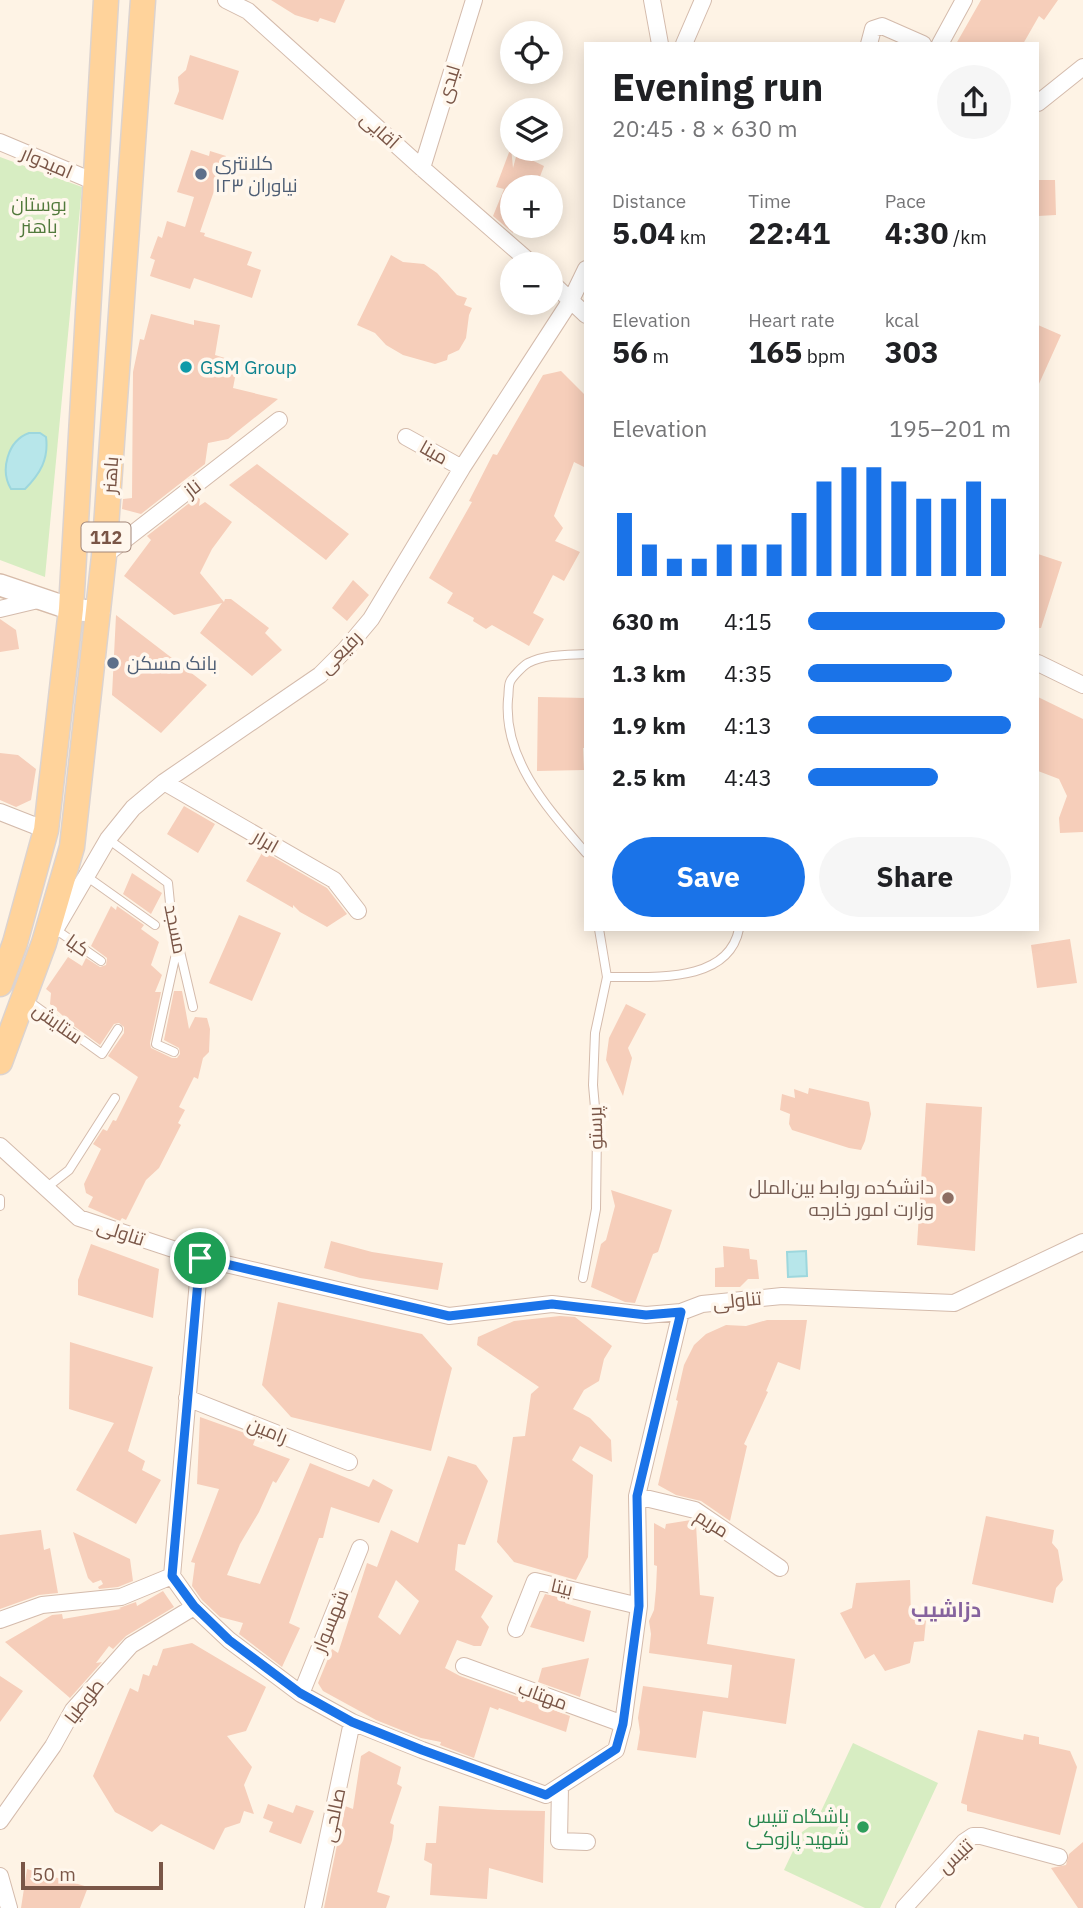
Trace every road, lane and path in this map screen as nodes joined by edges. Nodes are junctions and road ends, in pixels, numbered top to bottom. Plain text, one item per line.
1 (106, 0) edge
2 (144, 0) edge
3 (226, 0) edge
4 (474, 0) edge
5 (652, 0) edge
6 (703, 0) edge
7 (964, 0) edge
8 (250, 6) edge
9 (660, 42) edge
10 (685, 42) edge
11 (870, 42) edge
12 (918, 42) edge
13 (941, 42) edge
14 (1083, 67) edge
15 (1067, 80) junction
16 (1083, 87) edge
17 (1039, 102) edge
18 (0, 142) edge
19 (422, 168) junction
20 (95, 182) junction
21 (518, 252) edge
22 (584, 273) edge
23 (563, 293) edge
24 (571, 300) junction
25 (584, 312) edge
26 (279, 420) dead end
27 (406, 437) dead end
28 (462, 468) junction
29 (104, 556) junction
30 (0, 584) edge
31 (42, 599) junction
32 (0, 609) edge
33 (71, 609) junction
34 (99, 612) junction
35 (584, 654) edge
36 (1039, 663) edge
37 (1083, 685) edge
38 (164, 782) junction
39 (0, 812) edge
40 (46, 830) junction
41 (108, 839) junction
42 (584, 851) edge
43 (86, 876) junction
44 (358, 911) dead end
45 (155, 925) dead end
46 (600, 931) edge
47 (739, 931) edge
48 (50, 936) junction
49 (178, 944) junction
50 (101, 961) dead end
51 (607, 977) junction
52 (0, 984) edge
53 (24, 999) junction
54 (194, 1007) dead end
55 (118, 1029) dead end
56 (174, 1052) dead end
57 (0, 1062) edge
58 (115, 1098) dead end
59 (0, 1146) edge
60 (46, 1188) junction
61 (0, 1199) edge
62 (0, 1206) edge
63 (1083, 1242) edge
64 (200, 1258) junction
65 (583, 1278) dead end
66 (681, 1312) junction
67 (187, 1398) junction
68 (349, 1462) dead end
69 (637, 1496) junction
70 (360, 1548) dead end
71 (780, 1568) dead end
72 (172, 1576) junction
73 (194, 1606) junction
74 (639, 1606) junction
75 (0, 1620) edge
76 (516, 1629) dead end
77 (464, 1666) dead end
78 (301, 1694) junction
79 (352, 1722) junction
80 (623, 1724) junction
81 (560, 1786) junction
82 (0, 1821) edge
83 (587, 1842) dead end
84 (1059, 1857) dead end
85 (0, 1876) edge
86 (9, 1908) edge
87 (313, 1908) edge
88 (904, 1908) edge

1 - 20 main road, باهنر / 112
2 - 29 main road, باهنر / 112
3 - 8 street, آقایی
4 - 19 street, لیدی
5 - 9 street
6 - 10 street
7 - 13 street
8 - 19 street, آقایی
11 - 12 street
14 - 15 street
15 - 16 street
15 - 17 street
18 - 20 street, امیدوار
19 - 21 street, آقایی
20 - 33 main road, باهنر / 112
22 - 24 street, رفیعی
23 - 24 street
24 - 25 street
24 - 28 street, رفیعی
26 - 29 street, ناز
27 - 28 street, مینا
28 - 38 street, رفیعی
29 - 34 main road, باهنر / 112
30 - 31 main road
31 - 32 street
31 - 33 main road
33 - 34 main road
33 - 40 main road, باهنر / 112
34 - 48 main road, باهنر / 112
35 - 42 lane
36 - 37 street
38 - 41 street, رفیعی
38 - 44 street, ابرار
39 - 40 street
40 - 52 main road, باهنر / 112
41 - 43 street, رفیعی
41 - 49 lane, مسجد
43 - 45 lane
43 - 48 street, رفیعی
46 - 51 lane
47 - 51 lane
48 - 50 lane, کیا
48 - 53 main road, باهنر / 112
49 - 54 lane, مسجد
49 - 56 lane
51 - 65 lane, پرستو
53 - 55 lane, ستایش
53 - 57 main road, باهنر / 112
58 - 60 lane
59 - 60 street, تناولی
60 - 64 street, تناولی
61 - 62 lane
63 - 66 street, تناولی
64 - 66 street, تناولی
64 - 67 street
66 - 69 street
67 - 68 street, رامین
67 - 72 street
69 - 71 street, مریم
69 - 74 street
70 - 78 street, شهسوار
72 - 73 street
72 - 75 street
73 - 78 street
73 - 82 street, طوطیا
74 - 76 street, بیتا
74 - 80 street
77 - 80 street, مهتاب
78 - 79 street
79 - 81 street
79 - 87 street, صالحی
80 - 81 street
81 - 83 street
84 - 88 street, تنیس
85 - 86 street

